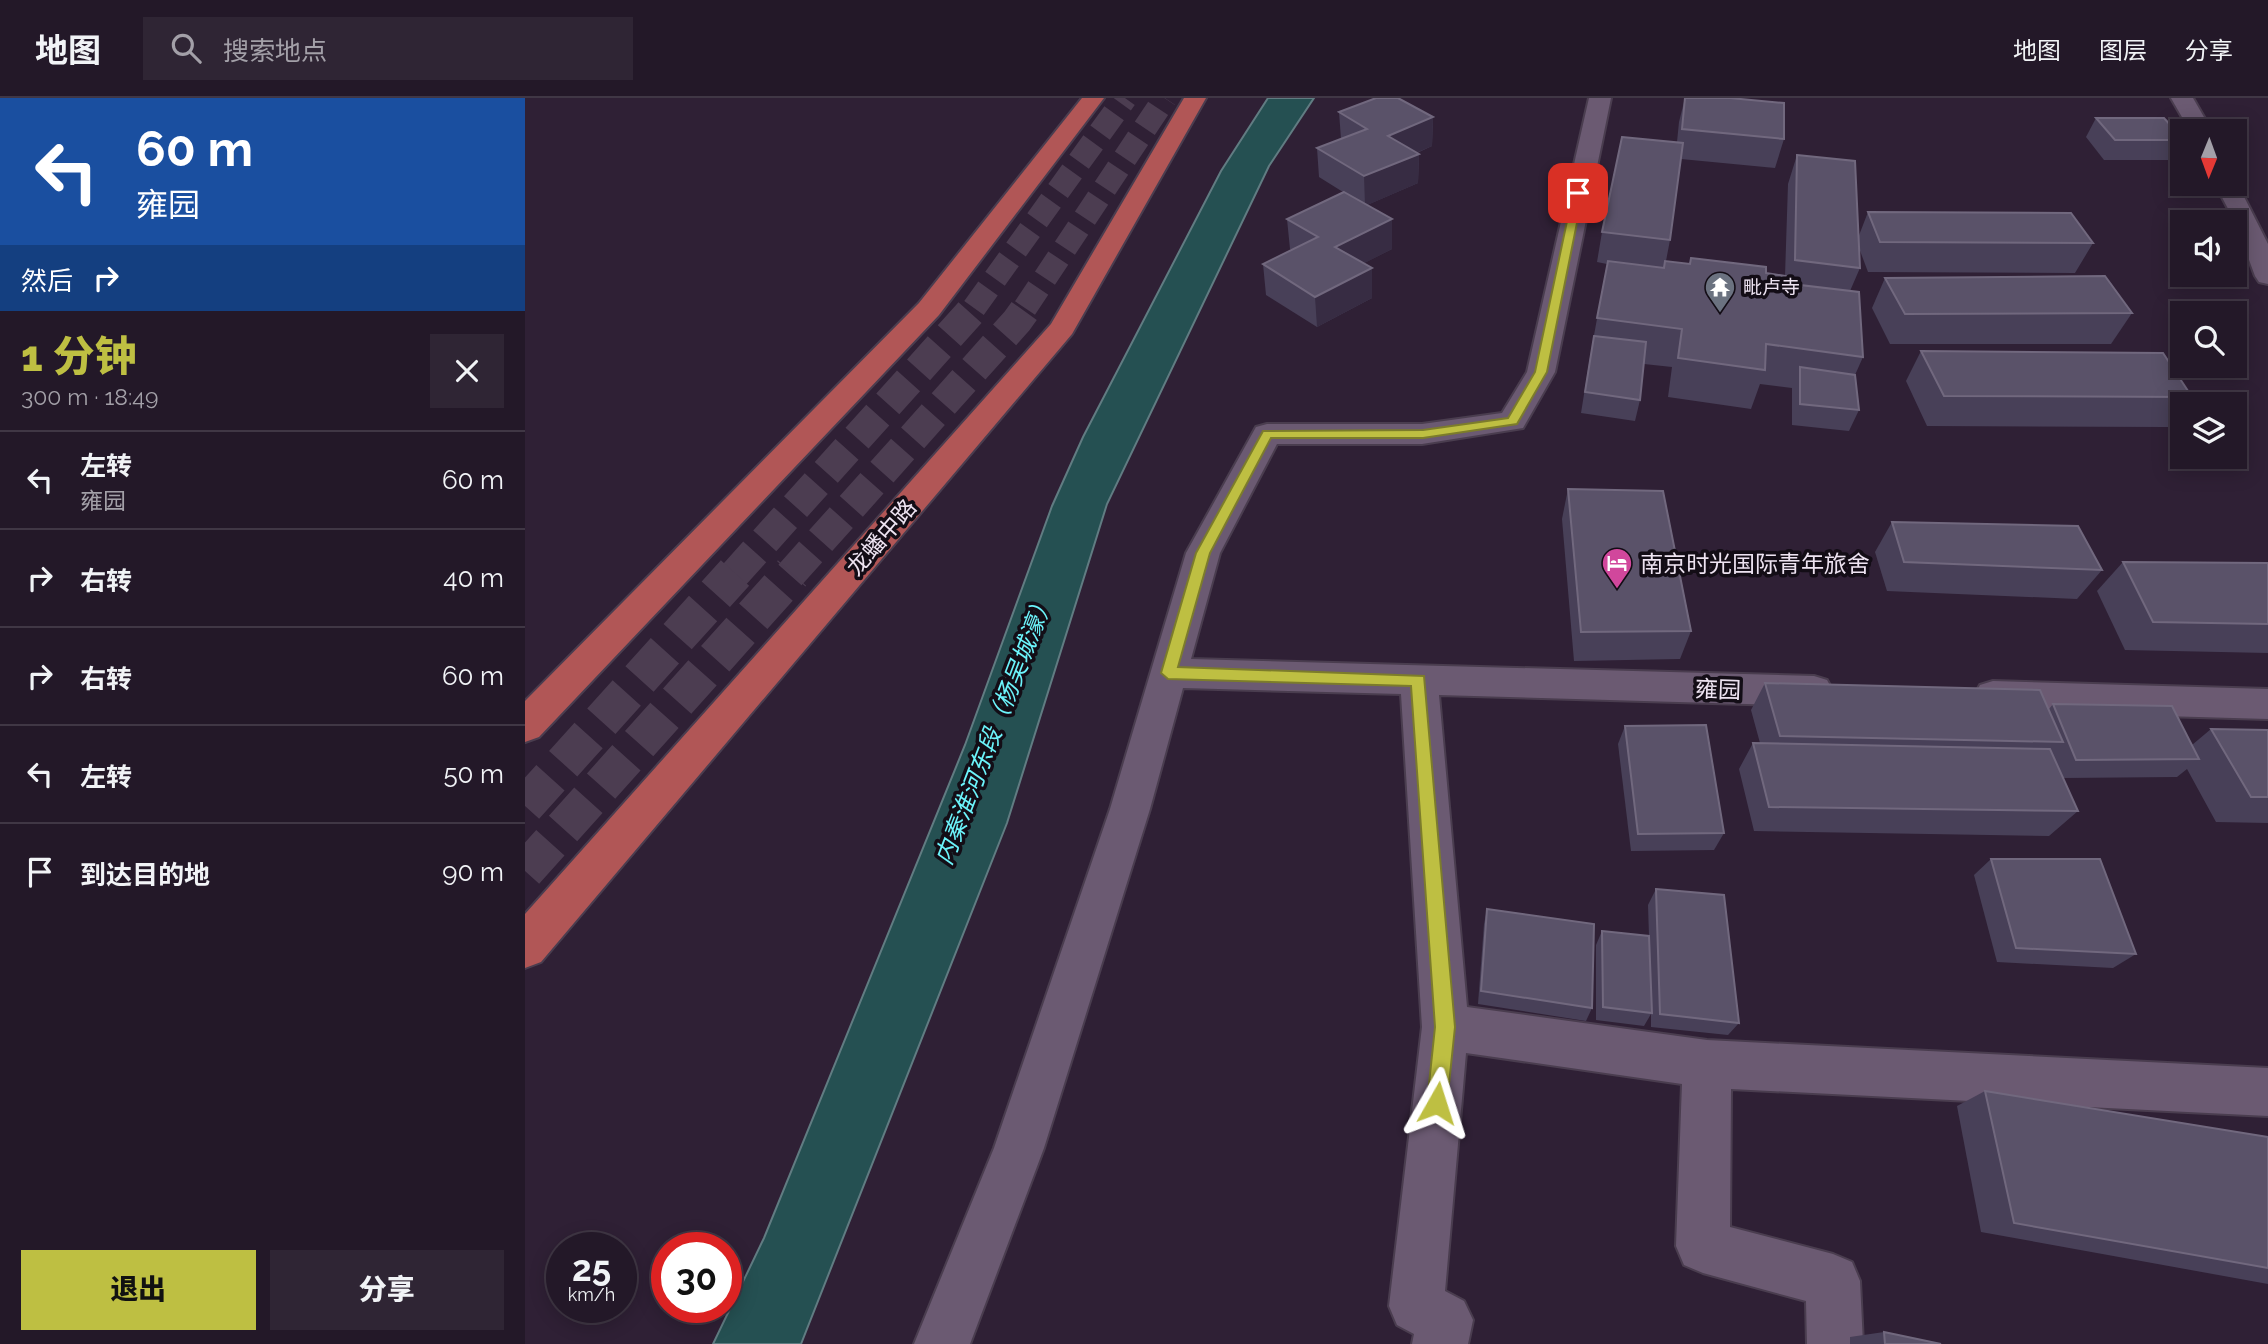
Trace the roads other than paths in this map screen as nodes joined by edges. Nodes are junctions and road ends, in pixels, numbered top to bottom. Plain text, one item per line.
1 (1093, 98) edge
2 (1195, 98) edge
3 (1600, 98) edge
4 (2182, 98) edge
5 (2194, 119) edge
6 (2233, 196) edge
7 (2268, 276) edge
8 (1168, 673) junction
9 (1419, 680) junction
10 (1850, 692) edge
11 (1962, 696) edge
12 (2268, 704) edge
13 (525, 726) edge
14 (525, 947) edge
15 (1445, 1027) junction
16 (1706, 1064) junction
17 (2268, 1093) edge
18 (942, 1344) edge
19 (1440, 1344) edge
20 (1835, 1344) edge

1 - 13 main road
2 - 14 main road, 龙蟠中路
3 - 8 street
4 - 5 street
6 - 7 street
8 - 9 street, 雍园
8 - 18 street
9 - 10 street, 雍园
9 - 15 street
11 - 12 street
15 - 16 street
15 - 19 street
16 - 17 street
16 - 20 street

